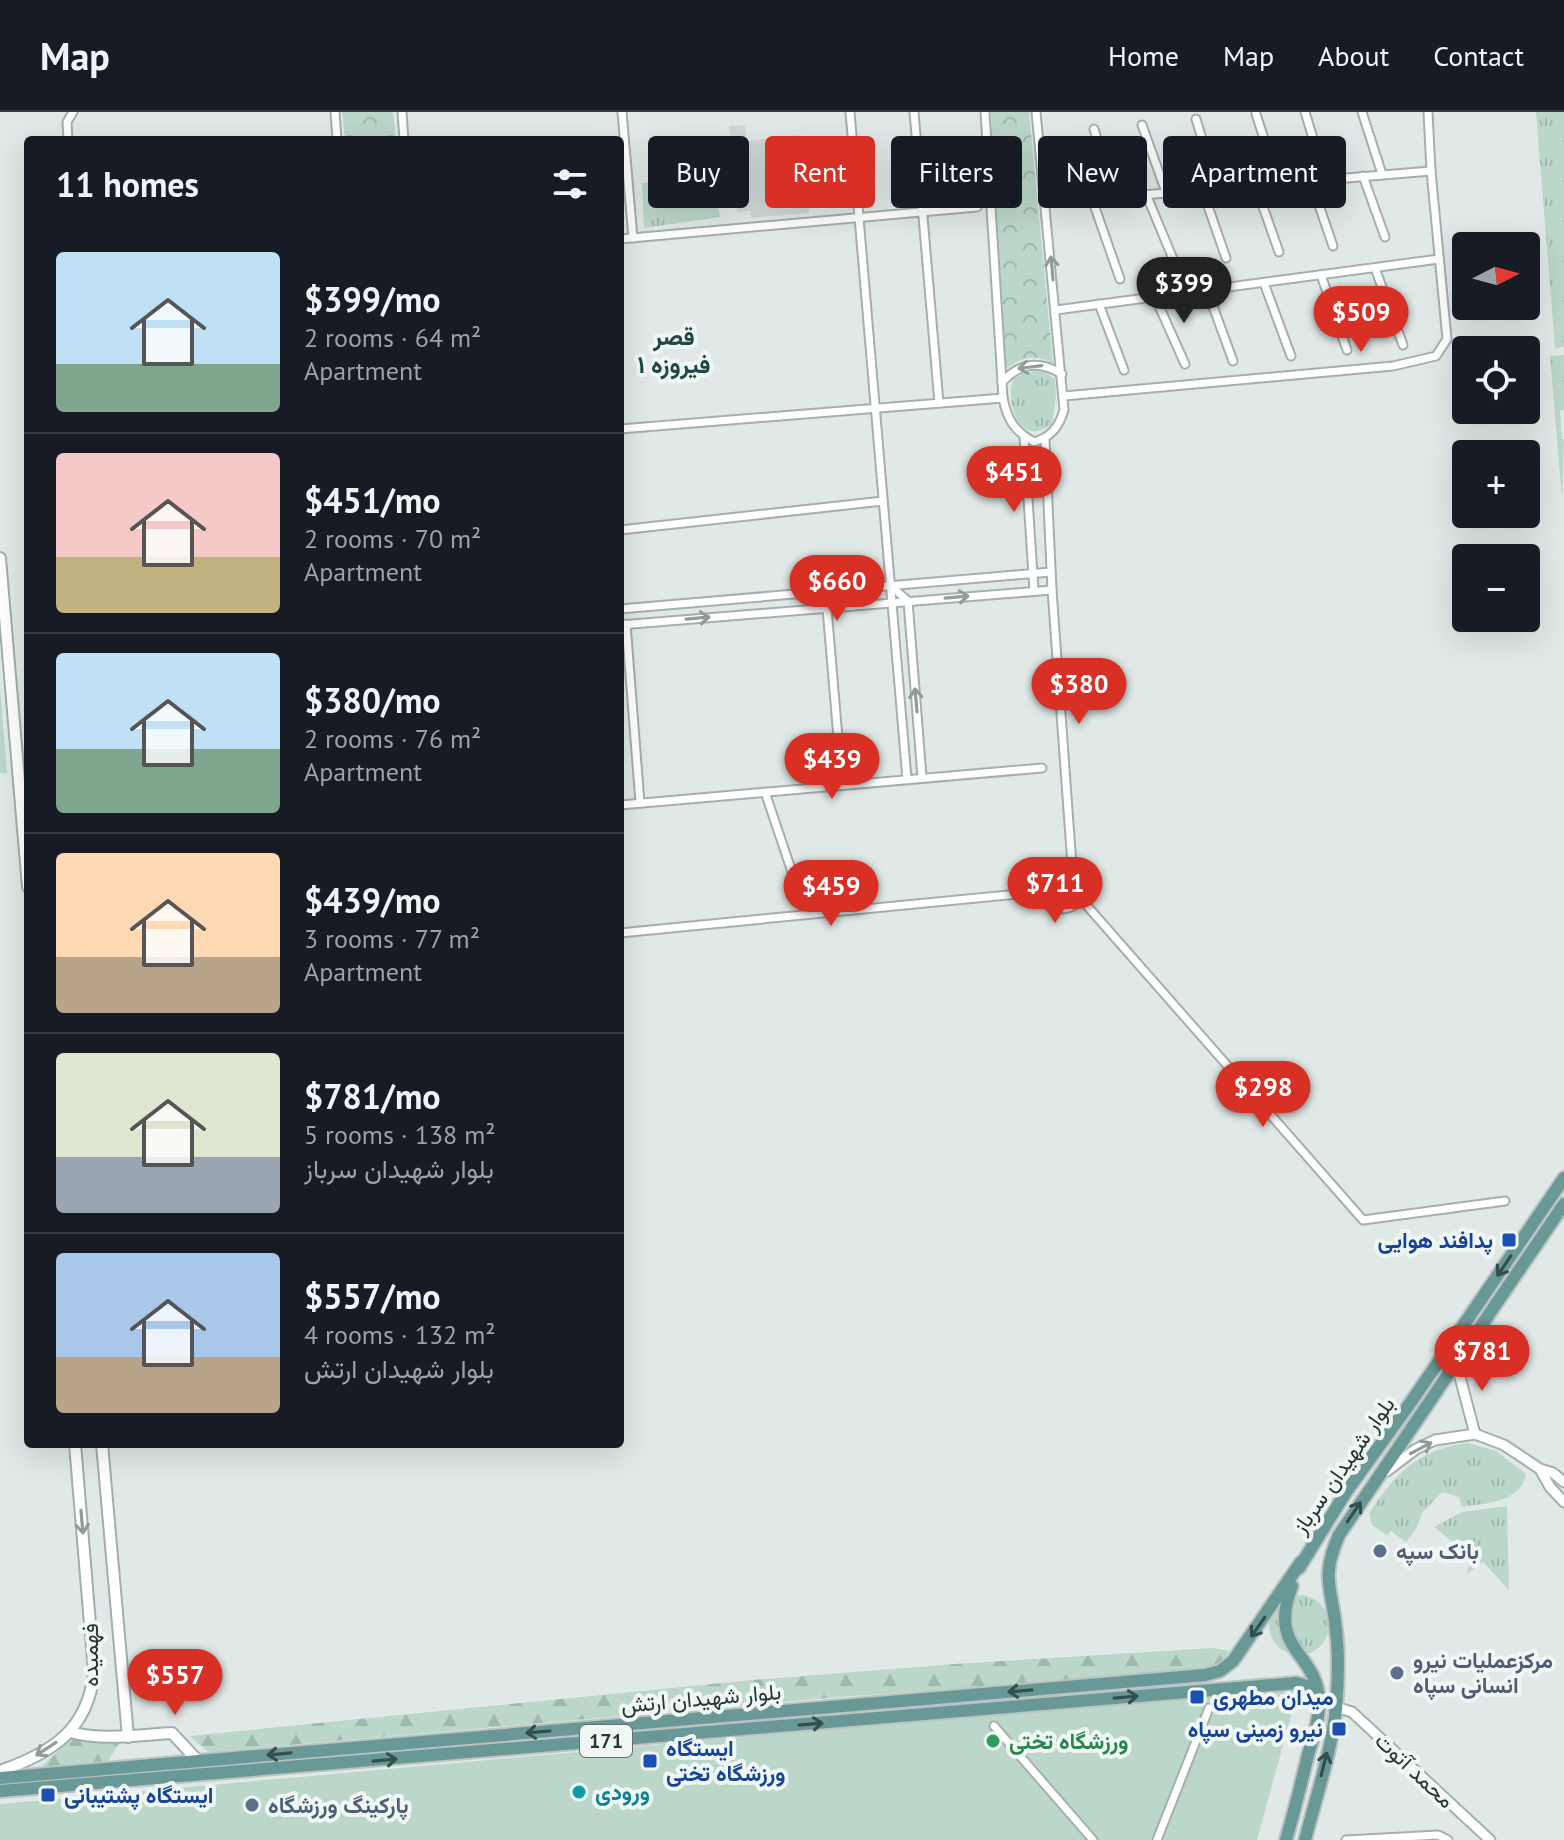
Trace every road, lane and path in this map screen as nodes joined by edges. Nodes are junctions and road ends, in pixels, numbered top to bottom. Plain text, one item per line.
1 (73, 112) edge
2 (335, 112) edge
3 (402, 112) edge
4 (622, 112) edge
5 (850, 112) edge
6 (914, 112) edge
7 (985, 112) edge
8 (1036, 112) edge
9 (1305, 112) edge
10 (1362, 112) edge
11 (1428, 112) edge
12 (1256, 114) edge
13 (1196, 119) dead end
14 (1142, 125) dead end
15 (1094, 129) dead end
16 (68, 136) edge
17 (337, 136) edge
18 (404, 136) edge
19 (1039, 136) edge
20 (1096, 136) edge
21 (1201, 136) edge
22 (1263, 136) edge
23 (1312, 136) edge
24 (1431, 171) junction
25 (1382, 174) junction
26 (1363, 176) junction
27 (1346, 177) edge
28 (1163, 184) edge
29 (1147, 196) edge
30 (966, 208) edge
31 (1046, 208) edge
32 (1095, 208) edge
33 (1209, 208) edge
34 (1263, 208) edge
35 (1320, 208) edge
36 (923, 212) junction
37 (859, 218) junction
38 (1385, 237) dead end
39 (633, 238) junction
40 (624, 239) edge
41 (1333, 246) dead end
42 (1279, 252) dead end
43 (1226, 258) dead end
44 (1439, 259) junction
45 (1176, 266) dead end
46 (1375, 268) junction
47 (1321, 275) junction
48 (1120, 279) dead end
49 (1264, 283) junction
50 (1207, 290) junction
51 (1155, 297) junction
52 (1099, 304) junction
53 (1056, 310) junction
54 (1403, 345) dead end
55 (1347, 350) dead end
56 (1291, 356) dead end
57 (1233, 361) dead end
58 (1185, 364) dead end
59 (1124, 370) dead end
60 (1062, 374) junction
61 (1002, 382) junction
62 (1064, 396) junction
63 (1003, 398) junction
64 (939, 403) junction
65 (875, 409) junction
66 (624, 429) edge
67 (1024, 437) junction
68 (1045, 439) junction
69 (883, 501) junction
70 (624, 530) edge
71 (0, 558) edge
72 (1051, 572) junction
73 (1034, 574) junction
74 (891, 586) junction
75 (1052, 590) junction
76 (1034, 591) junction
77 (908, 601) junction
78 (892, 602) junction
79 (827, 608) junction
80 (624, 609) edge
81 (624, 624) edge
82 (624, 635) edge
83 (1042, 768) dead end
84 (922, 777) junction
85 (907, 779) junction
86 (842, 785) junction
87 (765, 792) junction
88 (640, 803) junction
89 (624, 805) edge
90 (24, 826) edge
91 (1072, 865) junction
92 (798, 890) dead end
93 (1038, 892) junction
94 (1081, 899) junction
95 (624, 933) edge
96 (1564, 1178) edge
97 (1505, 1201) dead end
98 (1564, 1204) edge
99 (1456, 1362) junction
100 (1475, 1434) junction
101 (75, 1448) edge
102 (102, 1448) edge
103 (1540, 1469) junction
104 (1375, 1481) junction
105 (1564, 1482) edge
106 (1564, 1502) edge
107 (1301, 1562) junction
108 (1319, 1706) junction
109 (1336, 1707) junction
110 (1209, 1708) dead end
111 (994, 1726) dead end
112 (70, 1732) junction
113 (128, 1737) junction
114 (198, 1761) junction
115 (0, 1771) edge
116 (0, 1778) edge
117 (0, 1791) edge
118 (1093, 1840) edge
119 (1157, 1840) edge
120 (1286, 1840) edge
121 (1305, 1840) edge
122 (1346, 1840) edge
123 (1448, 1840) edge
124 (1490, 1840) edge

1 - 16 street
2 - 17 street
3 - 18 street
4 - 39 street
5 - 37 street
6 - 36 street
7 - 61 street
8 - 19 street
9 - 23 street
10 - 25 street
11 - 24 street
12 - 22 street
13 - 21 street
14 - 28 street
15 - 20 street
24 - 25 street
24 - 44 street
25 - 26 street
26 - 27 street
26 - 38 street
29 - 45 street
30 - 36 street
53 -> 31 street
32 - 48 street
33 - 43 street
34 - 42 street
35 - 41 street
36 - 37 street
36 - 64 street
37 - 39 street
37 - 65 street
39 - 40 street
44 - 46 street
44 - 62 street
46 - 47 street
46 - 54 street
47 - 49 street
47 - 55 street
49 - 50 street
49 - 56 street
50 - 51 street
50 - 57 street
51 - 52 street
51 - 58 street
52 - 53 street
52 - 59 street
53 - 60 street
60 -> 61 street
60 - 62 street
61 - 63 street
62 - 68 street
63 - 64 street
63 - 67 street
64 - 65 street
65 - 66 street
65 - 69 street
67 - 68 street
67 - 73 street
68 - 72 street
69 - 70 street
69 - 74 street
71 - 90 main road
72 - 73 street
72 - 75 street
73 - 74 street
73 - 76 street
74 - 77 street
74 - 78 street
74 - 80 street
75 - 76 street
75 - 91 street
77 -> 76 street
77 - 78 street
84 -> 77 street
78 - 79 street
78 - 85 street
81 -> 79 street
79 - 86 street
82 - 88 street
83 - 84 street
84 - 85 street
85 - 86 street
86 - 87 street
87 - 88 street
87 - 92 street
88 - 89 street
91 - 93 street
91 - 94 street
93 - 94 street
93 - 95 street
94 - 97 street
96 -> 107 main road, بلوار شهیدان سرباز / 171
98 - 99 main road, بلوار شهیدان سرباز
99 - 100 street
99 - 104 main road, بلوار شهیدان سرباز
100 - 103 street
104 -> 100 street
101 -> 112 main road, فهمیده
102 - 113 main road, فهمیده
103 - 105 street
103 - 106 street
109 -> 104 main road, بلوار شهیدان سرباز
107 - 108 main road, بلوار شهیدان سرباز / 171
107 -> 114 main road, بلوار شهیدان ارتش / 171
117 -> 108 main road, بلوار شهیدان ارتش / 171
108 - 120 main road
121 -> 109 main road
109 - 124 street, محمد آتوت
110 - 119 street
111 - 118 street
112 - 113 main road
112 -> 115 main road, فهمیده
113 - 114 main road
114 - 116 main road, بلوار شهیدان ارتش / 171
122 - 123 street

